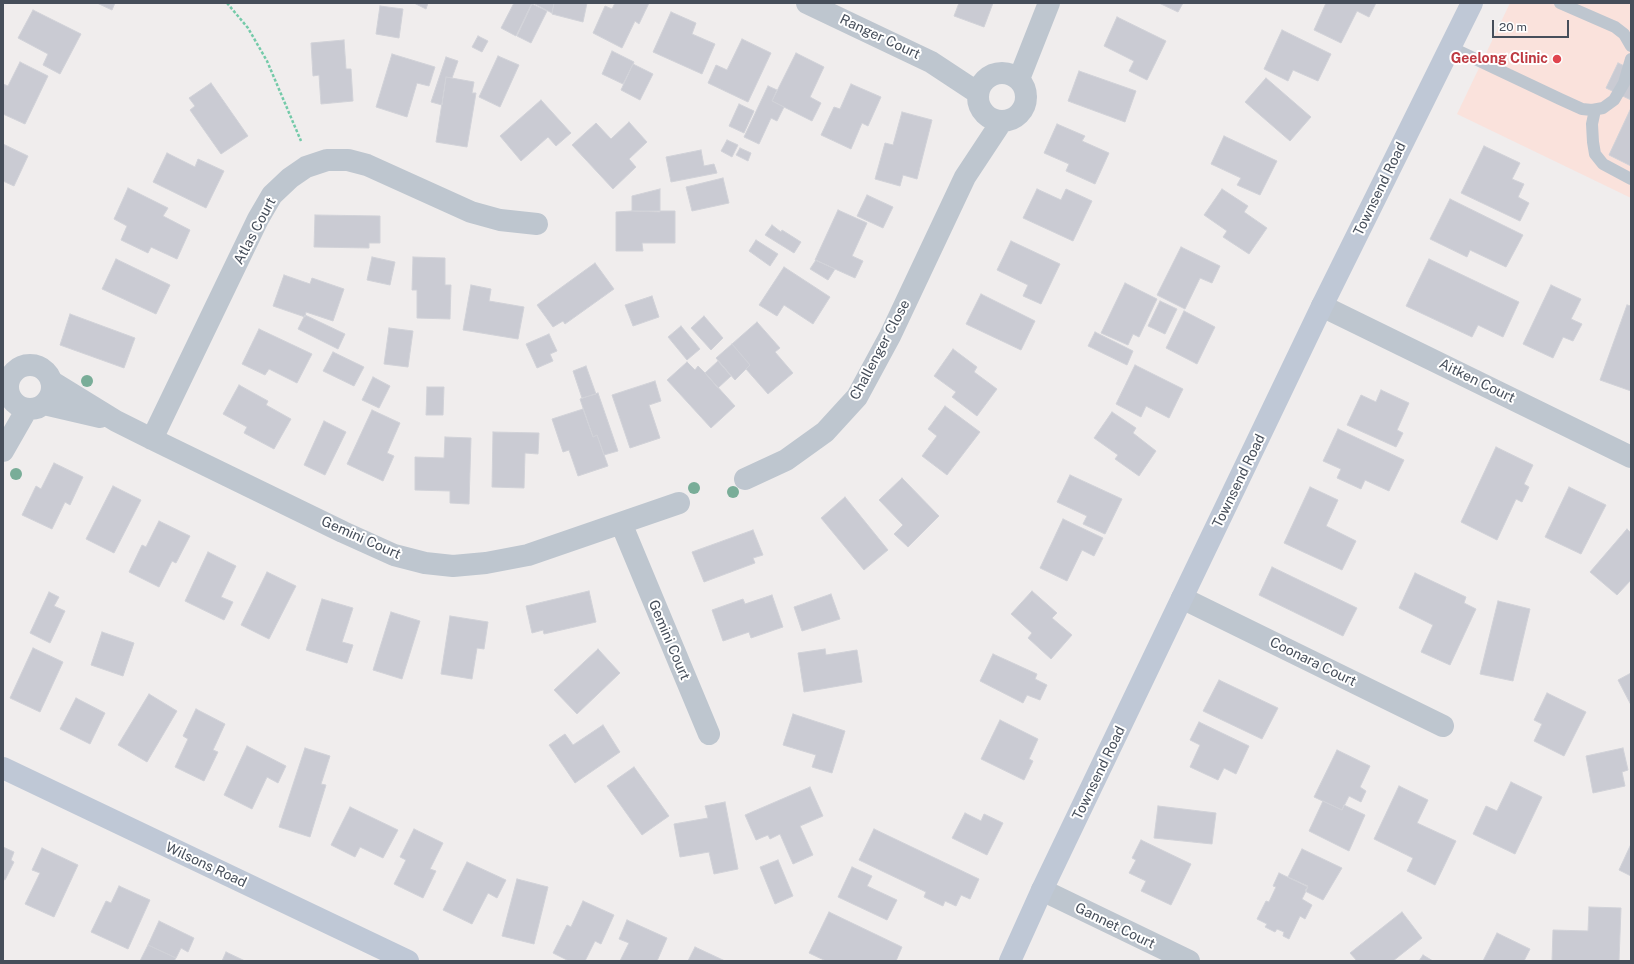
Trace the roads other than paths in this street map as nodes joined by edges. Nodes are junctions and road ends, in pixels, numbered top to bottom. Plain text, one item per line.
1 (806, 3) edge
2 (1472, 3) edge
3 (1560, 3) edge
4 (1046, 10) edge
5 (1630, 44) edge
6 (1450, 47) junction
7 (1631, 59) edge
8 (995, 93) junction
9 (1595, 110) junction
10 (1631, 179) edge
11 (537, 224) dead end
12 (1322, 306) junction
13 (12, 364) edge
14 (51, 381) junction
15 (19, 397) edge
16 (116, 421) junction
17 (3, 428) edge
18 (152, 439) junction
19 (3, 451) edge
20 (1631, 457) edge
21 (745, 478) dead end
22 (678, 503) dead end
23 (621, 523) junction
24 (1182, 598) junction
25 (1443, 726) dead end
26 (709, 734) dead end
27 (3, 768) edge
28 (1042, 890) junction
29 (408, 961) edge
30 (1010, 961) edge
31 (1189, 961) edge

1 - 8 street, Ranger Court
2 - 6 main road, Townsend Road
3 - 5 lane
4 - 8 street, Challenger Close
6 - 9 lane
6 - 12 main road, Townsend Road
7 - 9 lane
8 - 21 street, Challenger Close
9 - 10 lane
11 - 18 street, Atlas Court
12 - 20 street, Aitken Court
12 - 24 main road, Townsend Road
13 - 14 street, Gemini Court
13 - 15 street
14 - 15 street
14 - 16 street, Gemini Court
15 - 16 street, Gemini Court
15 - 17 street
15 - 19 street
16 - 18 street, Gemini Court
18 - 23 street, Gemini Court
22 - 23 street, Gemini Court
23 - 26 street, Gemini Court
24 - 25 street, Coonara Court
24 - 28 main road, Townsend Road
27 - 29 main road, Wilsons Road
28 - 30 main road, Townsend Road
28 - 31 street, Gannet Court

